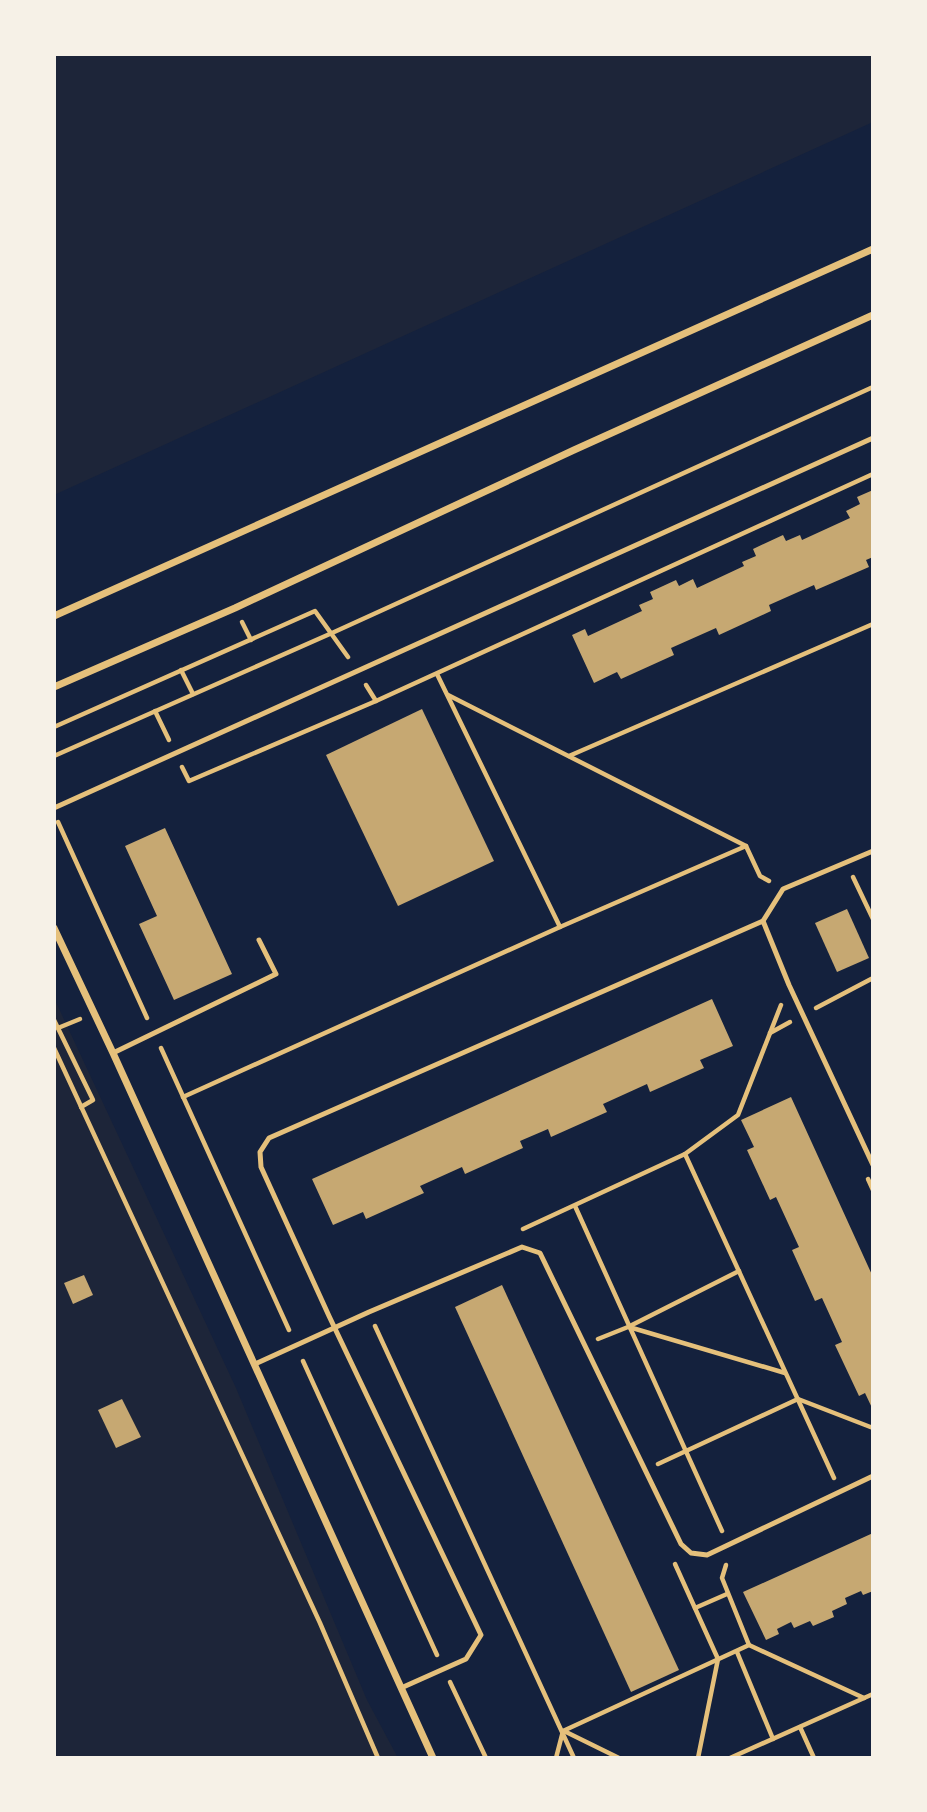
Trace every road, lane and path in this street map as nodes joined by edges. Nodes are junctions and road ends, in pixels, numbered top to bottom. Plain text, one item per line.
1 (873, 249) edge
2 (873, 315) edge
3 (873, 387) edge
4 (873, 439) edge
5 (873, 474) edge
6 (54, 616) edge
7 (873, 624) edge
8 (332, 633) junction
9 (181, 670) junction
10 (437, 674) junction
11 (54, 687) edge
12 (193, 694) junction
13 (448, 695) junction
14 (155, 711) junction
15 (54, 727) edge
16 (176, 754) junction
17 (54, 756) edge
18 (568, 756) junction
19 (54, 808) edge
20 (54, 815) edge
21 (746, 846) junction
22 (873, 851) edge
23 (853, 877) dead end
24 (783, 889) junction
25 (873, 919) edge
26 (763, 921) junction
27 (560, 927) junction
28 (54, 928) edge
29 (259, 940) dead end
30 (873, 978) edge
31 (789, 985) junction
32 (802, 1015) junction
33 (54, 1020) edge
34 (154, 1034) junction
35 (769, 1034) junction
36 (54, 1048) edge
37 (113, 1053) junction
38 (183, 1097) junction
39 (81, 1107) junction
40 (685, 1154) junction
41 (873, 1165) edge
42 (867, 1177) dead end
43 (873, 1190) edge
44 (575, 1206) junction
45 (513, 1234) dead end
46 (739, 1271) junction
47 (369, 1312) junction
48 (628, 1327) junction
49 (334, 1328) junction
50 (586, 1344) junction
51 (296, 1345) junction
52 (255, 1364) junction
53 (786, 1373) junction
54 (797, 1399) junction
55 (873, 1427) edge
56 (688, 1452) junction
57 (643, 1470) junction
58 (873, 1476) edge
59 (841, 1493) junction
60 (728, 1545) junction
61 (673, 1560) dead end
62 (727, 1594) junction
63 (695, 1608) junction
64 (749, 1645) junction
65 (737, 1652) junction
66 (718, 1659) junction
67 (443, 1669) junction
68 (401, 1688) junction
69 (873, 1694) edge
70 (864, 1698) junction
71 (800, 1727) junction
72 (563, 1731) junction
73 (773, 1739) junction
74 (378, 1758) edge
75 (433, 1758) edge
76 (486, 1758) edge
77 (556, 1758) edge
78 (575, 1758) edge
79 (619, 1758) edge
80 (698, 1758) edge
81 (730, 1758) edge
82 (814, 1758) edge

1 - 6 street
2 - 11 street
3 - 8 path
4 - 16 lane
5 - 10 path
7 - 18 path
8 - 9 path
8 - 12 path
9 - 12 path
9 - 15 path
10 - 13 path
10 - 16 path
12 - 14 path
13 - 18 path
13 - 27 path
14 - 16 path
14 - 17 path
16 - 19 lane
18 - 21 path
20 - 34 path
21 - 24 path
21 - 27 path
22 - 24 lane
23 - 25 path
24 - 26 lane
26 - 31 lane
26 - 49 lane
27 - 38 path
28 - 37 street
29 - 34 lane
30 - 32 path
31 - 32 lane
31 - 35 path
32 - 35 path
32 - 41 lane
33 - 39 path
34 - 37 lane
34 - 38 path
35 - 40 path
36 - 39 path
37 - 52 street
38 - 51 path
39 - 74 path
40 - 44 path
40 - 46 path
42 - 43 path
44 - 45 path
44 - 48 path
46 - 48 path
46 - 53 path
47 - 49 lane
47 - 50 lane
47 - 72 path
48 - 50 path
48 - 53 path
48 - 56 path
49 - 51 lane
49 - 67 lane
50 - 57 lane
51 - 52 lane
51 - 67 path
52 - 68 street
53 - 54 path
54 - 55 path
54 - 56 path
54 - 59 path
56 - 57 path
56 - 60 path
57 - 60 lane
58 - 59 lane
59 - 60 lane
60 - 62 path
61 - 63 path
62 - 63 path
62 - 64 path
63 - 66 path
64 - 65 path
64 - 70 path
65 - 66 path
65 - 73 path
66 - 72 path
66 - 80 path
67 - 68 lane
67 - 76 path
68 - 75 street
69 - 70 path
70 - 71 path
71 - 73 path
71 - 82 path
72 - 77 path
72 - 78 path
72 - 79 path
73 - 81 path

